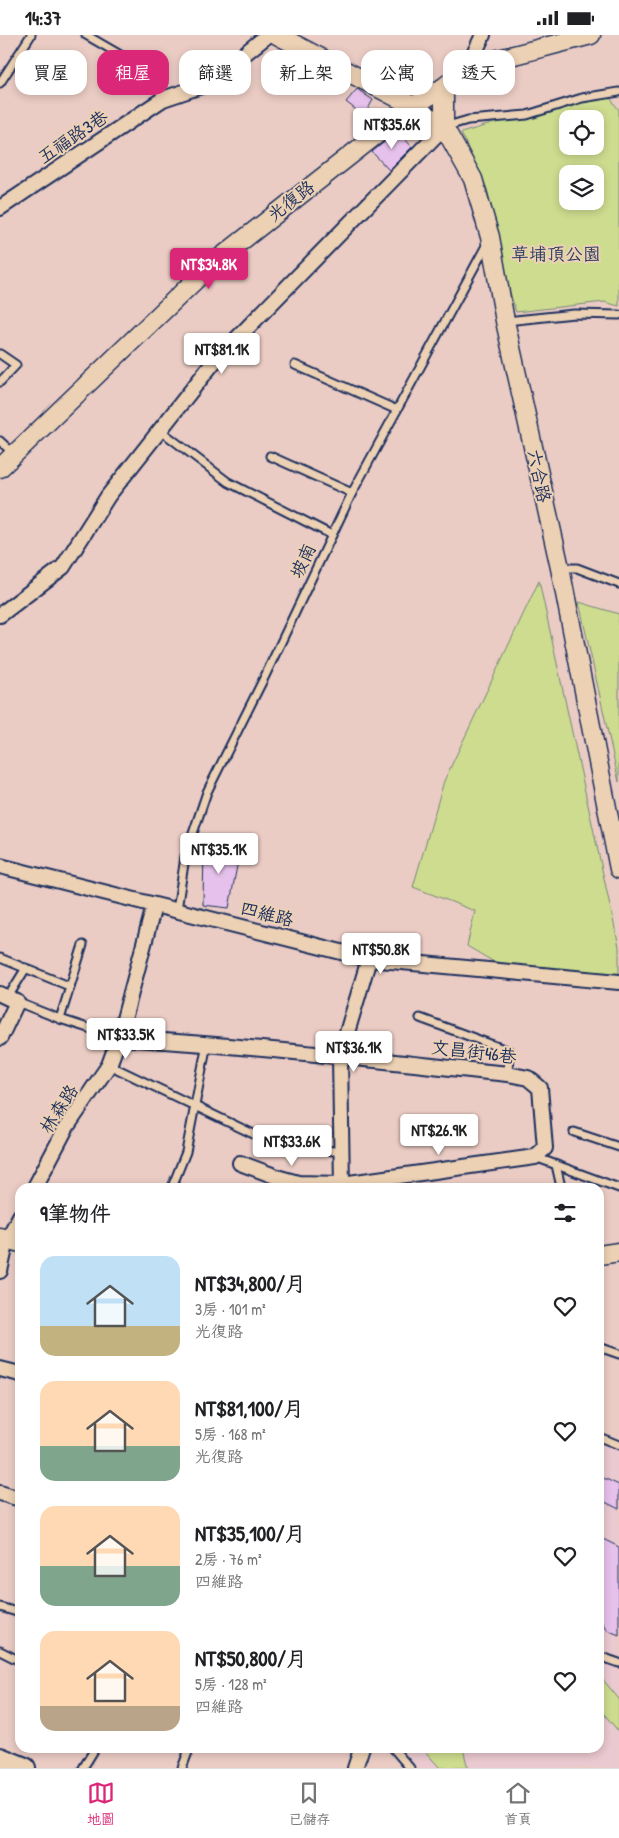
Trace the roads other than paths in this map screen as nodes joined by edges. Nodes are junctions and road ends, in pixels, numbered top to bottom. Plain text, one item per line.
1 (31, 35) edge
2 (86, 35) edge
3 (268, 35) edge
4 (276, 35) edge
5 (483, 35) edge
6 (591, 35) edge
7 (476, 50) edge
8 (515, 55) edge
9 (2, 79) edge
10 (443, 88) edge
11 (618, 94) edge
12 (444, 95) edge
13 (164, 99) junction
14 (413, 106) junction
15 (444, 127) junction
16 (0, 208) edge
17 (490, 237) junction
18 (619, 315) edge
19 (505, 321) junction
20 (0, 354) edge
21 (295, 365) dead end
22 (0, 382) edge
23 (397, 410) junction
24 (160, 430) junction
25 (0, 441) edge
26 (14, 454) junction
27 (270, 456) dead end
28 (0, 468) edge
29 (352, 493) junction
30 (332, 535) junction
31 (560, 568) junction
32 (619, 584) edge
33 (0, 615) edge
34 (0, 866) edge
35 (619, 869) edge
36 (154, 906) junction
37 (177, 910) junction
38 (83, 945) dead end
39 (0, 958) edge
40 (369, 959) junction
41 (26, 968) junction
42 (619, 982) edge
43 (69, 986) junction
44 (8, 998) edge
45 (420, 1018) dead end
46 (60, 1019) junction
47 (0, 1038) edge
48 (119, 1038) junction
49 (207, 1043) junction
50 (340, 1056) junction
51 (109, 1065) junction
52 (508, 1074) junction
53 (196, 1106) junction
54 (574, 1132) dead end
55 (619, 1147) edge
56 (341, 1152) junction
57 (540, 1153) junction
58 (240, 1163) dead end
59 (556, 1165) junction
60 (37, 1183) edge
61 (174, 1183) edge
62 (298, 1183) edge
63 (342, 1183) edge
64 (360, 1183) edge
65 (560, 1183) edge
66 (619, 1187) edge
67 (15, 1226) edge
68 (9, 1240) edge
69 (619, 1252) edge
70 (604, 1254) edge
71 (0, 1271) edge
72 (604, 1348) edge
73 (619, 1353) edge
74 (0, 1369) edge
75 (15, 1373) edge
76 (604, 1439) edge
77 (619, 1445) edge
78 (0, 1493) edge
79 (15, 1498) edge
80 (0, 1607) edge
81 (15, 1612) edge
82 (0, 1651) edge
83 (15, 1658) edge
84 (604, 1658) edge
85 (619, 1663) edge
86 (92, 1753) edge
87 (188, 1753) edge
88 (360, 1753) edge
89 (397, 1753) edge
90 (0, 1758) edge
91 (25, 1768) edge
92 (83, 1768) edge
93 (182, 1768) edge
94 (355, 1768) edge
95 (410, 1768) edge

1 - 9 lane
2 - 13 lane
3 - 13 street, 五福路3巷
4 - 14 street, 六合路
5 - 7 street
6 - 8 street
10 - 14 street, 光復路
11 - 15 lane
12 - 15 street
13 - 16 street, 五福路3巷
14 - 15 street, 六合路
14 - 26 street, 光復路
15 - 17 street, 六合路
15 - 24 street
17 - 19 street, 六合路
17 - 23 lane, 坡南
18 - 19 lane
19 - 31 street, 六合路
20 - 22 lane
21 - 23 lane
23 - 29 lane, 坡南
24 - 30 lane
24 - 33 street
25 - 26 lane
26 - 28 street, 光復路
27 - 29 lane
29 - 30 lane, 坡南
30 - 37 lane, 坡南
31 - 32 lane
31 - 35 street, 六合路
34 - 36 street, 四維路
36 - 37 street, 四維路
36 - 48 street, 林森路
37 - 40 street, 四維路
38 - 43 lane
39 - 41 lane
40 - 42 street, 四維路
40 - 50 street
41 - 43 lane
41 - 44 lane
43 - 46 lane
44 - 46 lane
44 - 47 street
45 - 52 lane
46 - 48 lane
48 - 49 street, 文昌街46巷
48 - 51 street, 林森路
49 - 50 street, 文昌街46巷
49 - 53 lane
50 - 52 street, 文昌街46巷
50 - 56 street
51 - 53 lane
51 - 60 street, 林森路
52 - 57 street, 文昌街46巷
53 - 56 lane
53 - 61 lane
54 - 55 lane
56 - 63 street
57 - 59 lane
57 - 64 street
58 - 62 street
59 - 65 lane
59 - 66 lane
67 - 68 street
68 - 71 street
69 - 70 street
72 - 73 lane
74 - 75 street
76 - 77 lane
78 - 79 street
80 - 81 lane
82 - 83 lane
84 - 85 lane
86 - 92 lane
87 - 93 lane
88 - 94 street
89 - 95 lane
90 - 91 main road

